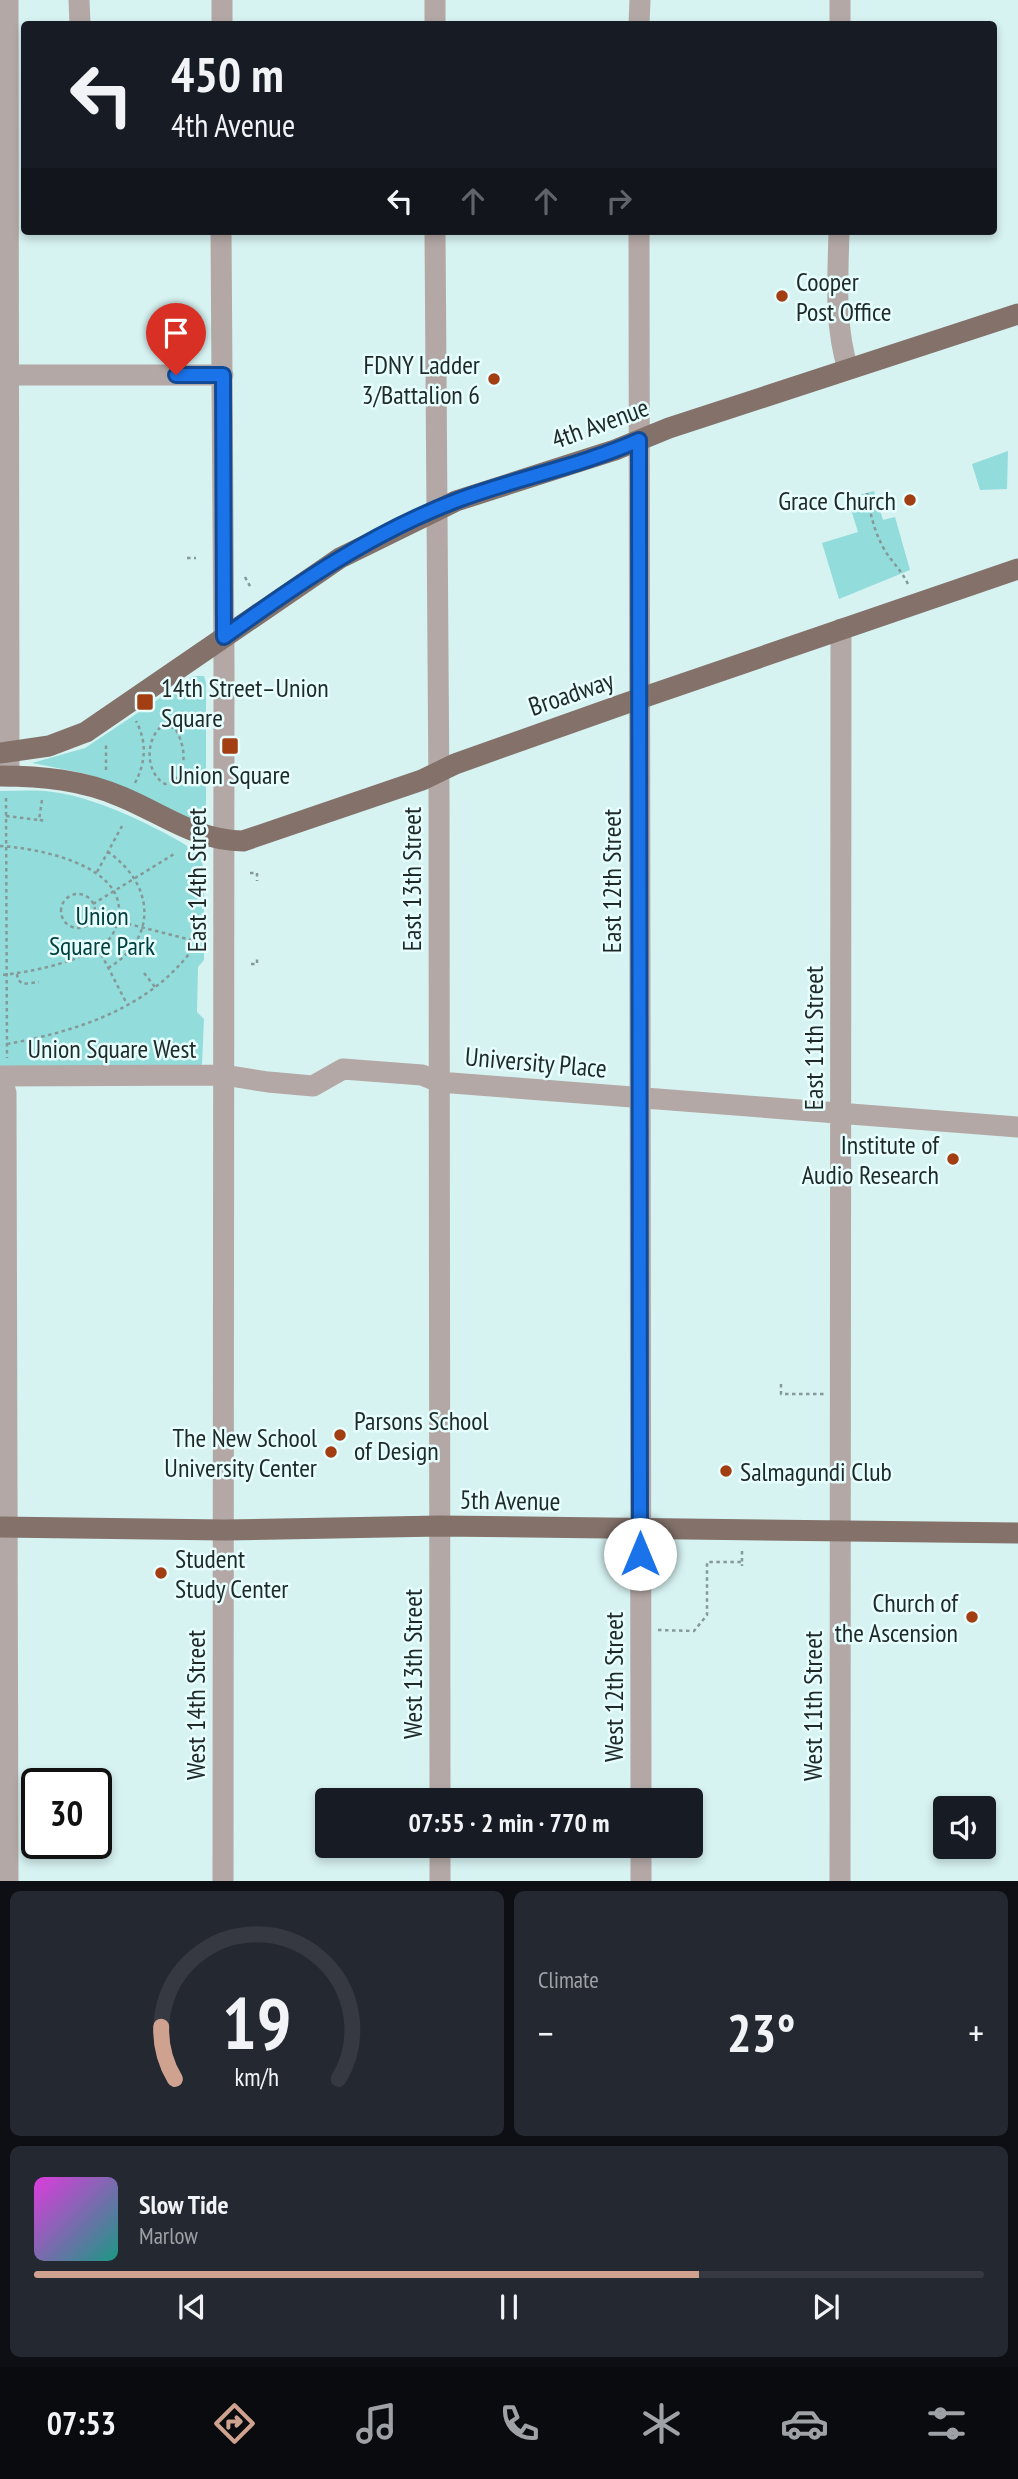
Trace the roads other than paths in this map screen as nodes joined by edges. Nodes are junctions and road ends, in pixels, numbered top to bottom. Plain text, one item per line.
1 (8, 0) edge
2 (79, 0) edge
3 (222, 0) edge
4 (435, 0) edge
5 (639, 0) edge
6 (840, 0) edge
7 (80, 21) edge
8 (222, 21) edge
9 (435, 21) edge
10 (639, 21) edge
11 (840, 21) edge
12 (17, 87) edge
13 (222, 235) edge
14 (435, 235) edge
15 (639, 235) edge
16 (839, 235) edge
17 (1018, 314) edge
18 (848, 369) junction
19 (4, 375) edge
20 (223, 375) junction
21 (639, 440) junction
22 (437, 509) junction
23 (1018, 569) edge
24 (841, 629) junction
25 (224, 637) junction
26 (639, 699) junction
27 (4, 752) edge
28 (439, 771) junction
29 (5, 776) edge
30 (224, 840) junction
31 (3, 1070) edge
32 (224, 1075) junction
33 (439, 1082) junction
34 (639, 1099) junction
35 (841, 1114) junction
36 (1018, 1127) edge
37 (3, 1257) edge
38 (440, 1526) junction
39 (4, 1527) edge
40 (224, 1530) junction
41 (640, 1530) junction
42 (839, 1530) junction
43 (1018, 1533) edge
44 (440, 1788) edge
45 (641, 1788) edge
46 (440, 1858) edge
47 (640, 1858) edge
48 (8, 1881) edge
49 (223, 1881) edge
50 (440, 1881) edge
51 (640, 1881) edge
52 (840, 1881) edge

1 - 12 street
2 - 7 street
3 - 8 street
4 - 9 street
5 - 10 street
6 - 11 street
12 - 19 street
13 - 20 street, East 14th Street
14 - 22 street, East 13th Street
15 - 21 street, East 12th Street
16 - 18 street
17 - 18 main road, 4th Avenue
18 - 21 main road, 4th Avenue
19 - 20 street
19 - 27 street
20 - 25 street, East 14th Street
21 - 22 main road, 4th Avenue
21 - 26 street, East 12th Street
22 - 25 main road, 4th Avenue
22 - 28 street, East 13th Street
23 - 24 main road, Broadway
24 - 26 main road, Broadway
24 - 35 street, East 11th Street
25 - 27 main road, 4th Avenue
25 - 30 street, East 14th Street
26 - 28 main road, Broadway
26 - 34 street, East 12th Street
27 - 29 street
28 - 30 main road, Broadway
28 - 33 street, East 13th Street
29 - 30 main road
30 - 32 street, East 14th Street
31 - 32 street, Union Square West
31 - 37 street
32 - 33 street, University Place
32 - 40 street, East 14th Street
33 - 34 street, University Place
33 - 38 street, East 13th Street
34 - 35 street, University Place
34 - 41 street, East 12th Street
35 - 36 street, University Place
35 - 42 street, East 11th Street
37 - 39 street
38 - 40 main road, 5th Avenue
38 - 41 main road, 5th Avenue
38 - 44 street, West 13th Street
39 - 40 main road, 5th Avenue
39 - 48 street
40 - 49 street, West 14th Street
41 - 42 main road, 5th Avenue
41 - 45 street, West 12th Street
42 - 43 main road, 5th Avenue
42 - 52 street, West 11th Street
46 - 50 street
47 - 51 street

